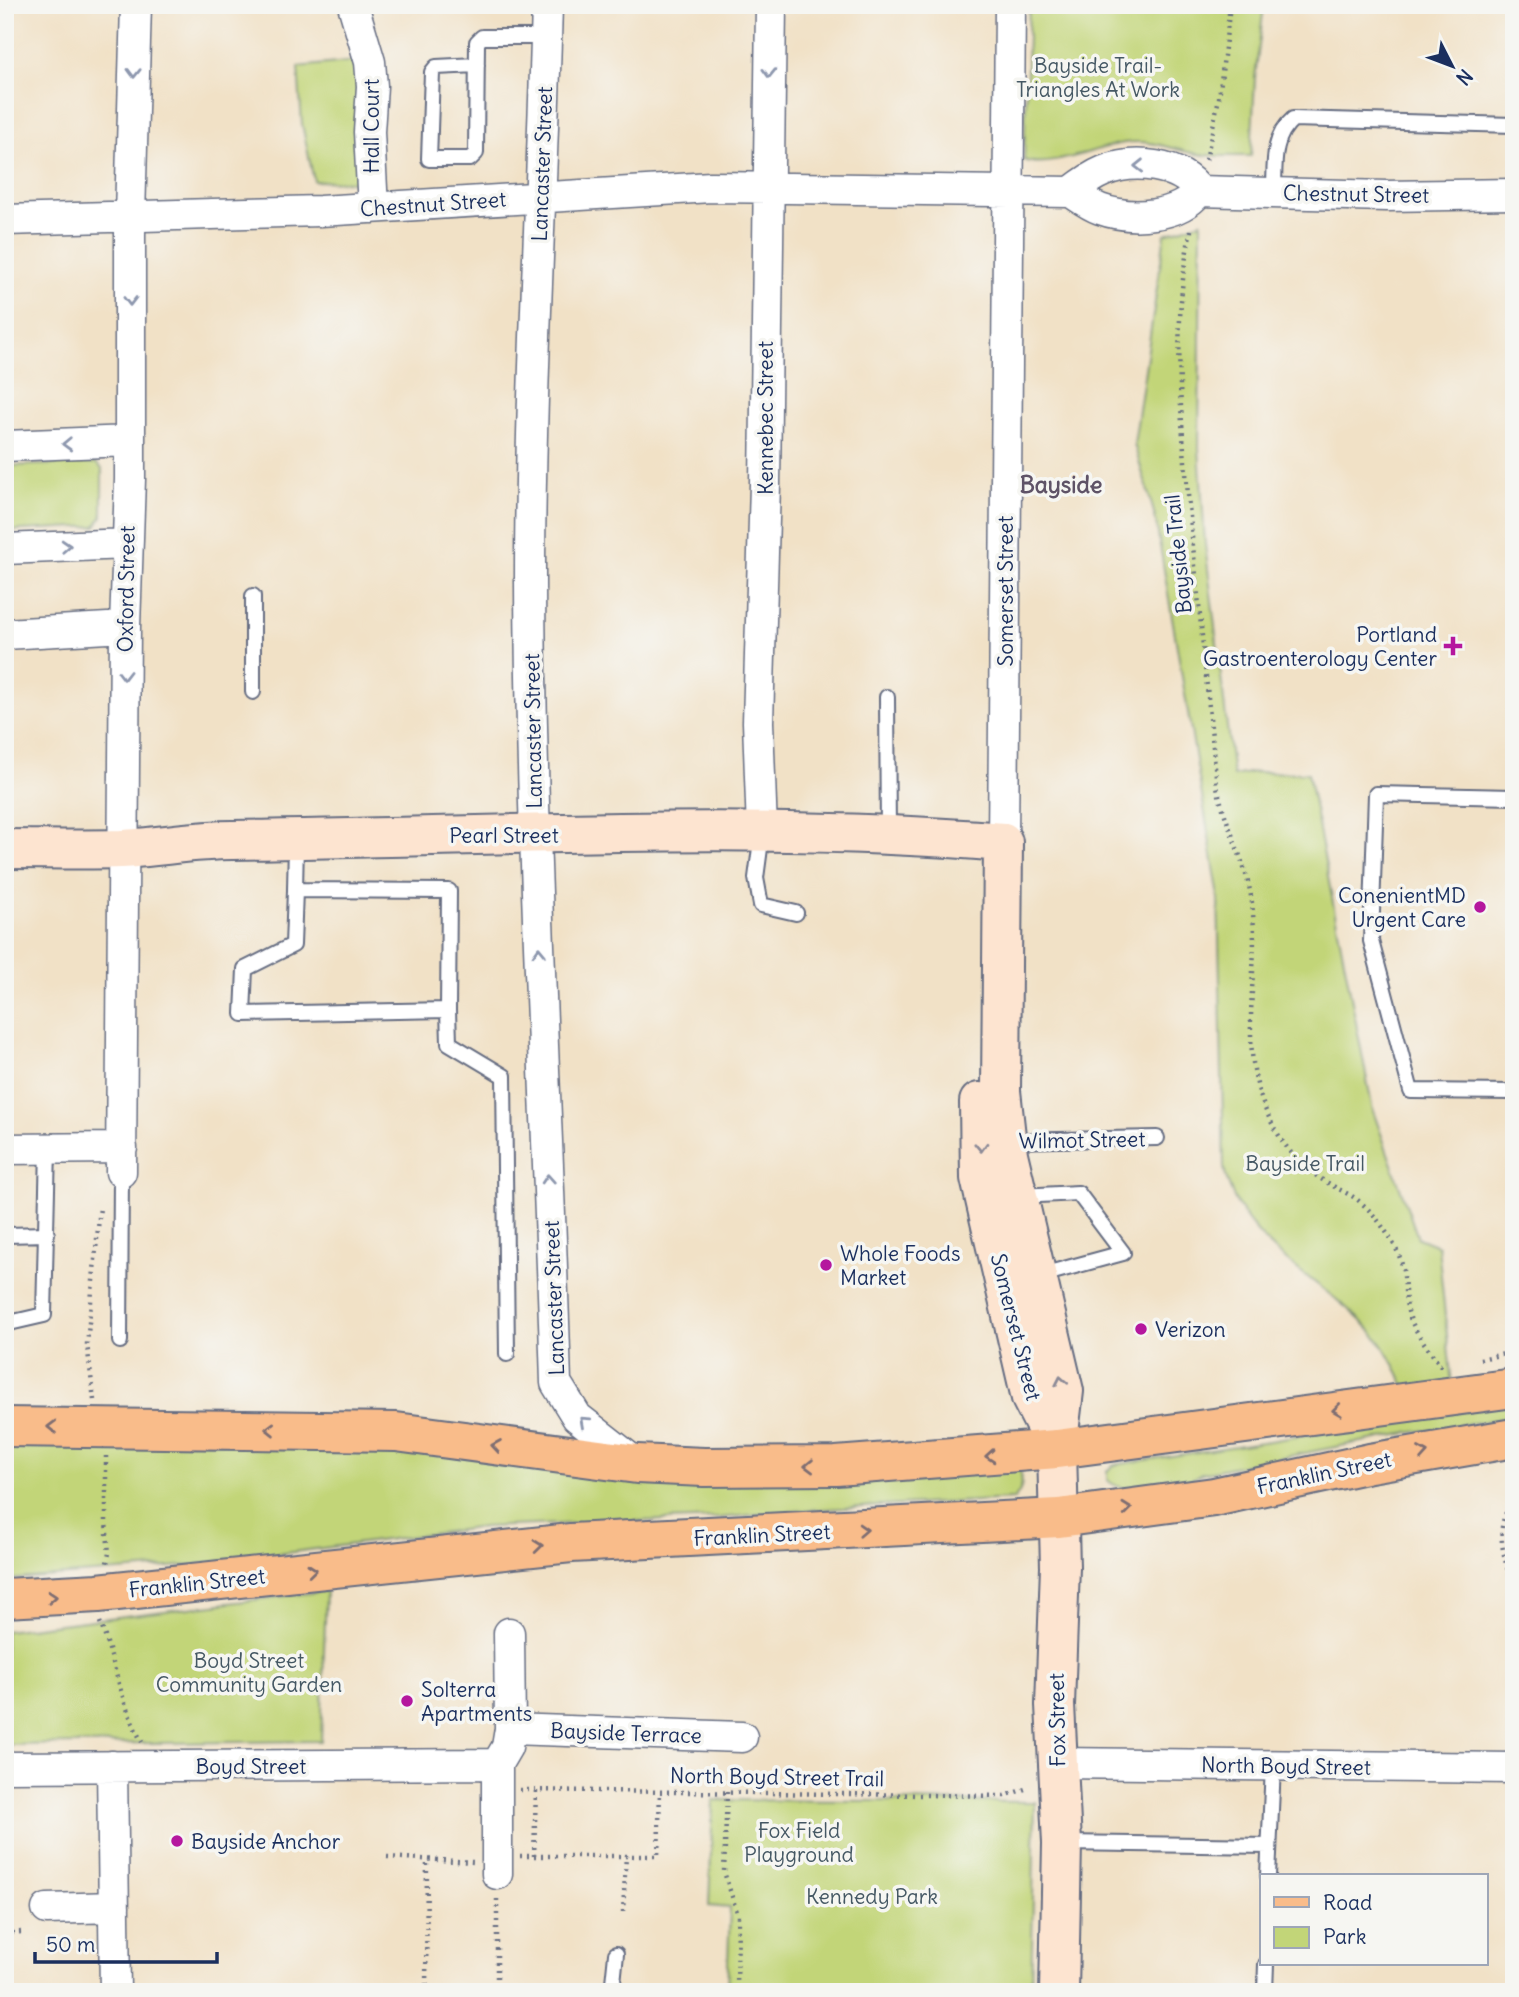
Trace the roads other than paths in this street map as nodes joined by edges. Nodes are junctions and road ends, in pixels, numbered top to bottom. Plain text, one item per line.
1 (136, 5) edge
2 (353, 5) edge
3 (547, 5) edge
4 (771, 5) edge
5 (1010, 5) edge
6 (546, 37) junction
7 (477, 65) junction
8 (1514, 125) edge
9 (767, 188) junction
10 (1007, 191) junction
11 (1071, 191) junction
12 (1199, 191) junction
13 (1274, 192) junction
14 (1514, 194) edge
15 (541, 197) junction
16 (373, 208) junction
17 (130, 216) junction
18 (5, 220) edge
19 (130, 441) junction
20 (5, 446) edge
21 (127, 544) junction
22 (5, 549) edge
23 (253, 596) dead end
24 (125, 627) junction
25 (5, 634) edge
26 (253, 692) dead end
27 (887, 697) dead end
28 (1514, 797) edge
29 (762, 831) junction
30 (888, 833) junction
31 (534, 835) junction
32 (296, 840) junction
33 (1003, 842) junction
34 (5, 849) edge
35 (123, 849) junction
36 (295, 890) junction
37 (796, 913) dead end
38 (1000, 1008) junction
39 (448, 1010) junction
40 (1514, 1093) edge
41 (1157, 1138) dead end
42 (1007, 1141) junction
43 (5, 1149) edge
44 (48, 1149) junction
45 (122, 1160) junction
46 (1018, 1197) junction
47 (47, 1234) junction
48 (5, 1235) edge
49 (1037, 1276) junction
50 (5, 1324) edge
51 (120, 1341) dead end
52 (507, 1354) dead end
53 (1514, 1388) edge
54 (5, 1427) edge
55 (1514, 1438) edge
56 (1058, 1449) junction
57 (637, 1464) junction
58 (1059, 1518) junction
59 (5, 1598) edge
60 (509, 1633) dead end
61 (510, 1728) junction
62 (742, 1737) dead end
63 (497, 1764) junction
64 (112, 1766) junction
65 (1273, 1766) junction
66 (5, 1767) edge
67 (1514, 1768) edge
68 (1047, 1775) junction
69 (1062, 1843) junction
70 (1269, 1846) junction
71 (497, 1874) road end
72 (1268, 1874) edge
73 (114, 1907) junction
74 (47, 1909) dead end
75 (616, 1954) dead end
76 (1266, 1966) edge
77 (115, 1992) edge
78 (612, 1992) edge
79 (1059, 1992) edge
80 (1265, 1992) edge

1 -> 17 street, Oxford Street
2 - 16 street, Hall Court
3 - 6 street, Lancaster Street
4 -> 9 street, Kennebec Street
5 - 10 street, Somerset Street
6 - 7 lane
6 - 15 street, Lancaster Street
7 - 7 lane
8 - 13 lane
9 - 10 street, Chestnut Street
9 - 15 street, Chestnut Street
9 - 29 street, Kennebec Street
10 - 11 street, Chestnut Street
10 - 33 street, Somerset Street
11 - 12 street
12 -> 11 street
12 - 13 street, Chestnut Street
13 - 14 street, Chestnut Street
15 - 16 street, Chestnut Street
15 - 31 street, Lancaster Street
16 - 17 street, Chestnut Street
17 - 18 street, Chestnut Street
17 -> 19 street, Oxford Street
19 -> 20 street
19 - 21 street, Oxford Street
22 -> 21 street
21 - 24 street, Oxford Street
23 - 26 lane
24 - 25 street
24 -> 35 street, Oxford Street
27 - 30 lane
28 - 40 lane
29 - 30 street, Pearl Street
29 - 31 street, Pearl Street
29 - 37 lane
30 - 33 street, Pearl Street
31 - 32 street, Pearl Street
57 -> 31 street, Lancaster Street
32 - 35 street, Pearl Street
32 - 36 lane
33 - 38 street, Somerset Street
34 - 35 street, Pearl Street
35 - 45 street, Oxford Street
36 - 39 lane
36 - 39 lane
38 - 42 street, Somerset Street
38 -> 56 street, Somerset Street
39 - 52 lane
41 - 42 lane, Wilmot Street
42 - 46 street, Somerset Street
43 - 44 street
44 - 45 street
44 - 47 lane
45 - 51 lane
46 - 49 street, Somerset Street
46 - 49 lane
47 - 48 lane
47 - 50 lane
56 -> 49 street, Somerset Street
53 -> 56 main road
57 -> 54 main road
58 -> 55 main road, Franklin Street
56 -> 57 main road
56 - 58 street, Fox Street
59 -> 58 main road, Franklin Street
58 - 68 street, Fox Street
60 - 61 street
61 - 62 street, Bayside Terrace
61 - 63 street
63 - 64 street, Boyd Street
63 - 71 street
64 - 66 street, Boyd Street
64 - 73 street
65 - 67 street, North Boyd Street
65 - 68 street, North Boyd Street
65 - 70 lane
68 - 69 street, Fox Street
69 - 70 lane
69 - 79 street, Fox Street
70 - 72 lane
73 - 74 street
73 - 77 street
75 - 78 lane
76 - 80 lane

